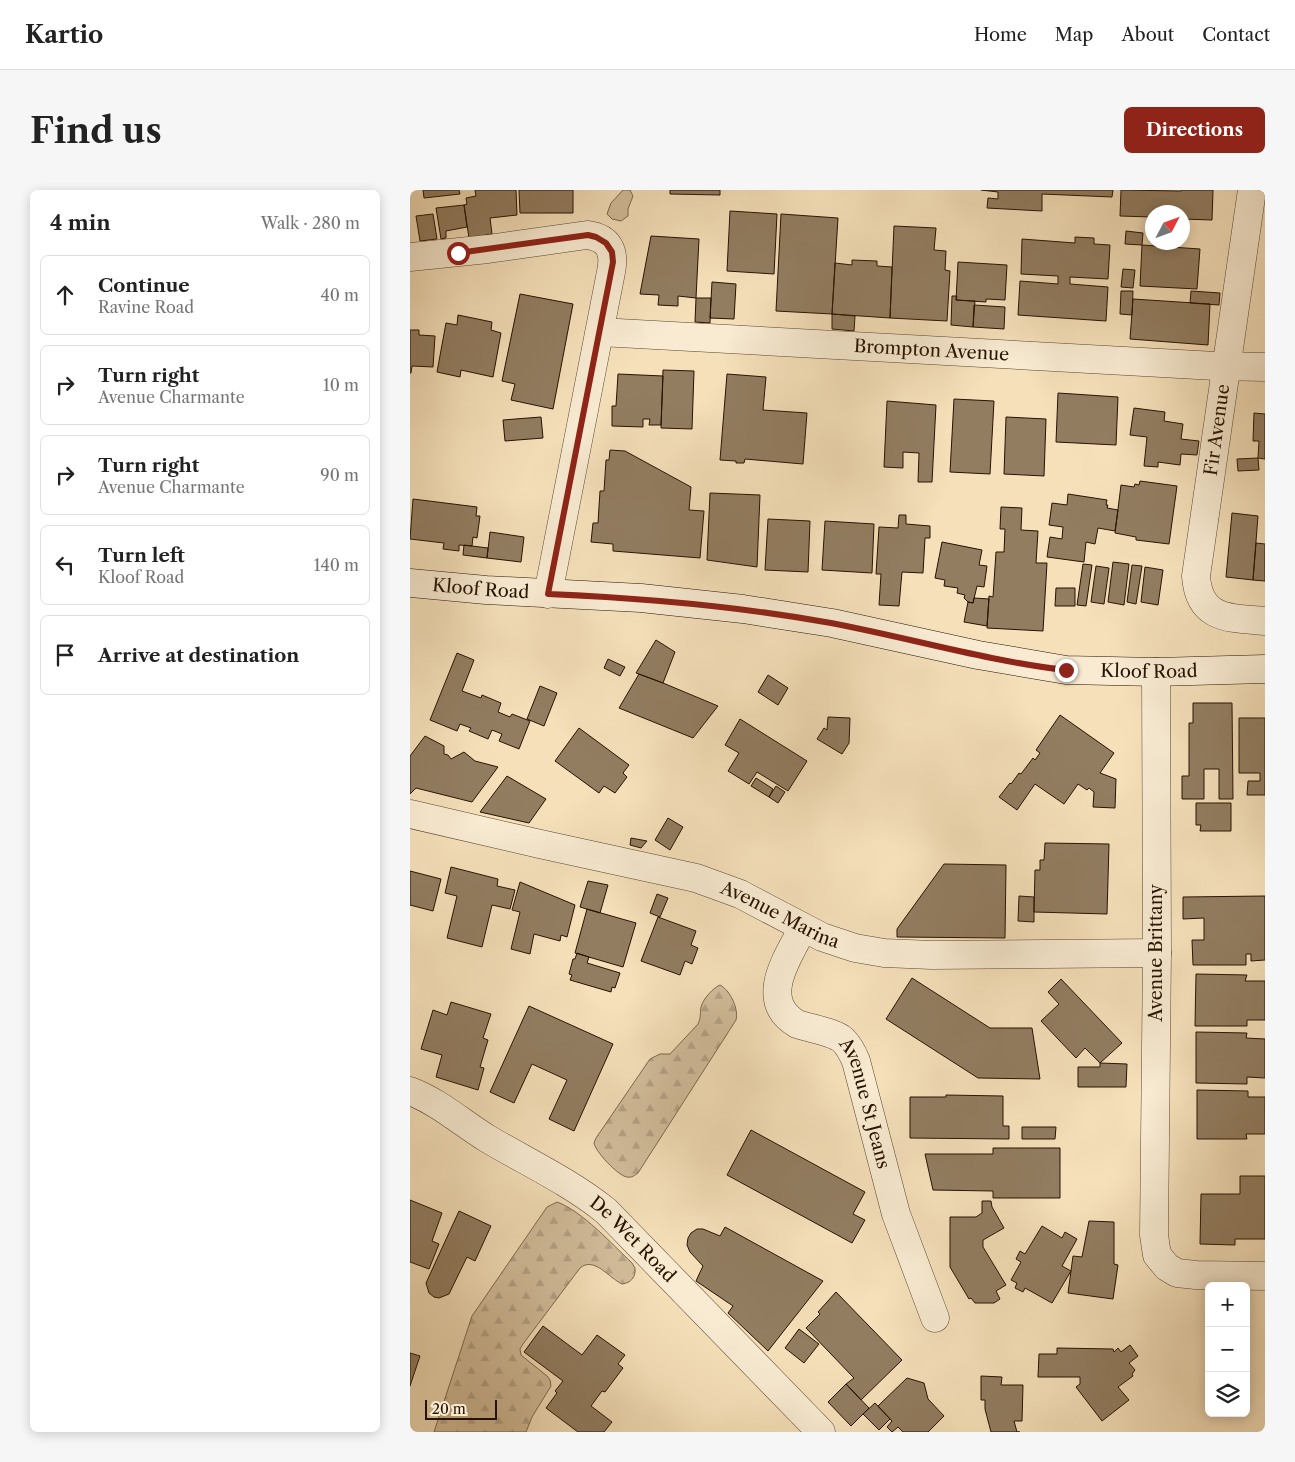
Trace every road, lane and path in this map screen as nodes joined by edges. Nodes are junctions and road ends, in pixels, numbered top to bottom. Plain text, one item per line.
1 (1252, 190) edge
2 (410, 257) edge
3 (600, 332) junction
4 (1226, 366) junction
5 (1265, 367) edge
6 (410, 582) edge
7 (548, 594) junction
8 (1265, 621) edge
9 (1265, 669) edge
10 (1156, 672) junction
11 (410, 814) edge
12 (803, 928) junction
13 (1157, 953) junction
14 (410, 1091) edge
15 (1265, 1276) edge
16 (935, 1318) dead end
17 (821, 1432) edge

1 - 4 street, Fir Avenue
2 - 3 street
3 - 4 street, Brompton Avenue
3 - 7 street
4 - 5 street, Brompton Avenue
4 - 8 street, Fir Avenue
6 - 7 street, Kloof Road
7 - 10 street, Kloof Road
9 - 10 street, Kloof Road
10 - 13 street, Avenue Brittany
11 - 12 street, Avenue Marina
12 - 13 street, Avenue Marina
12 - 16 street, Avenue St Jeans
13 - 15 street, Avenue Brittany
14 - 17 street, De Wet Road

